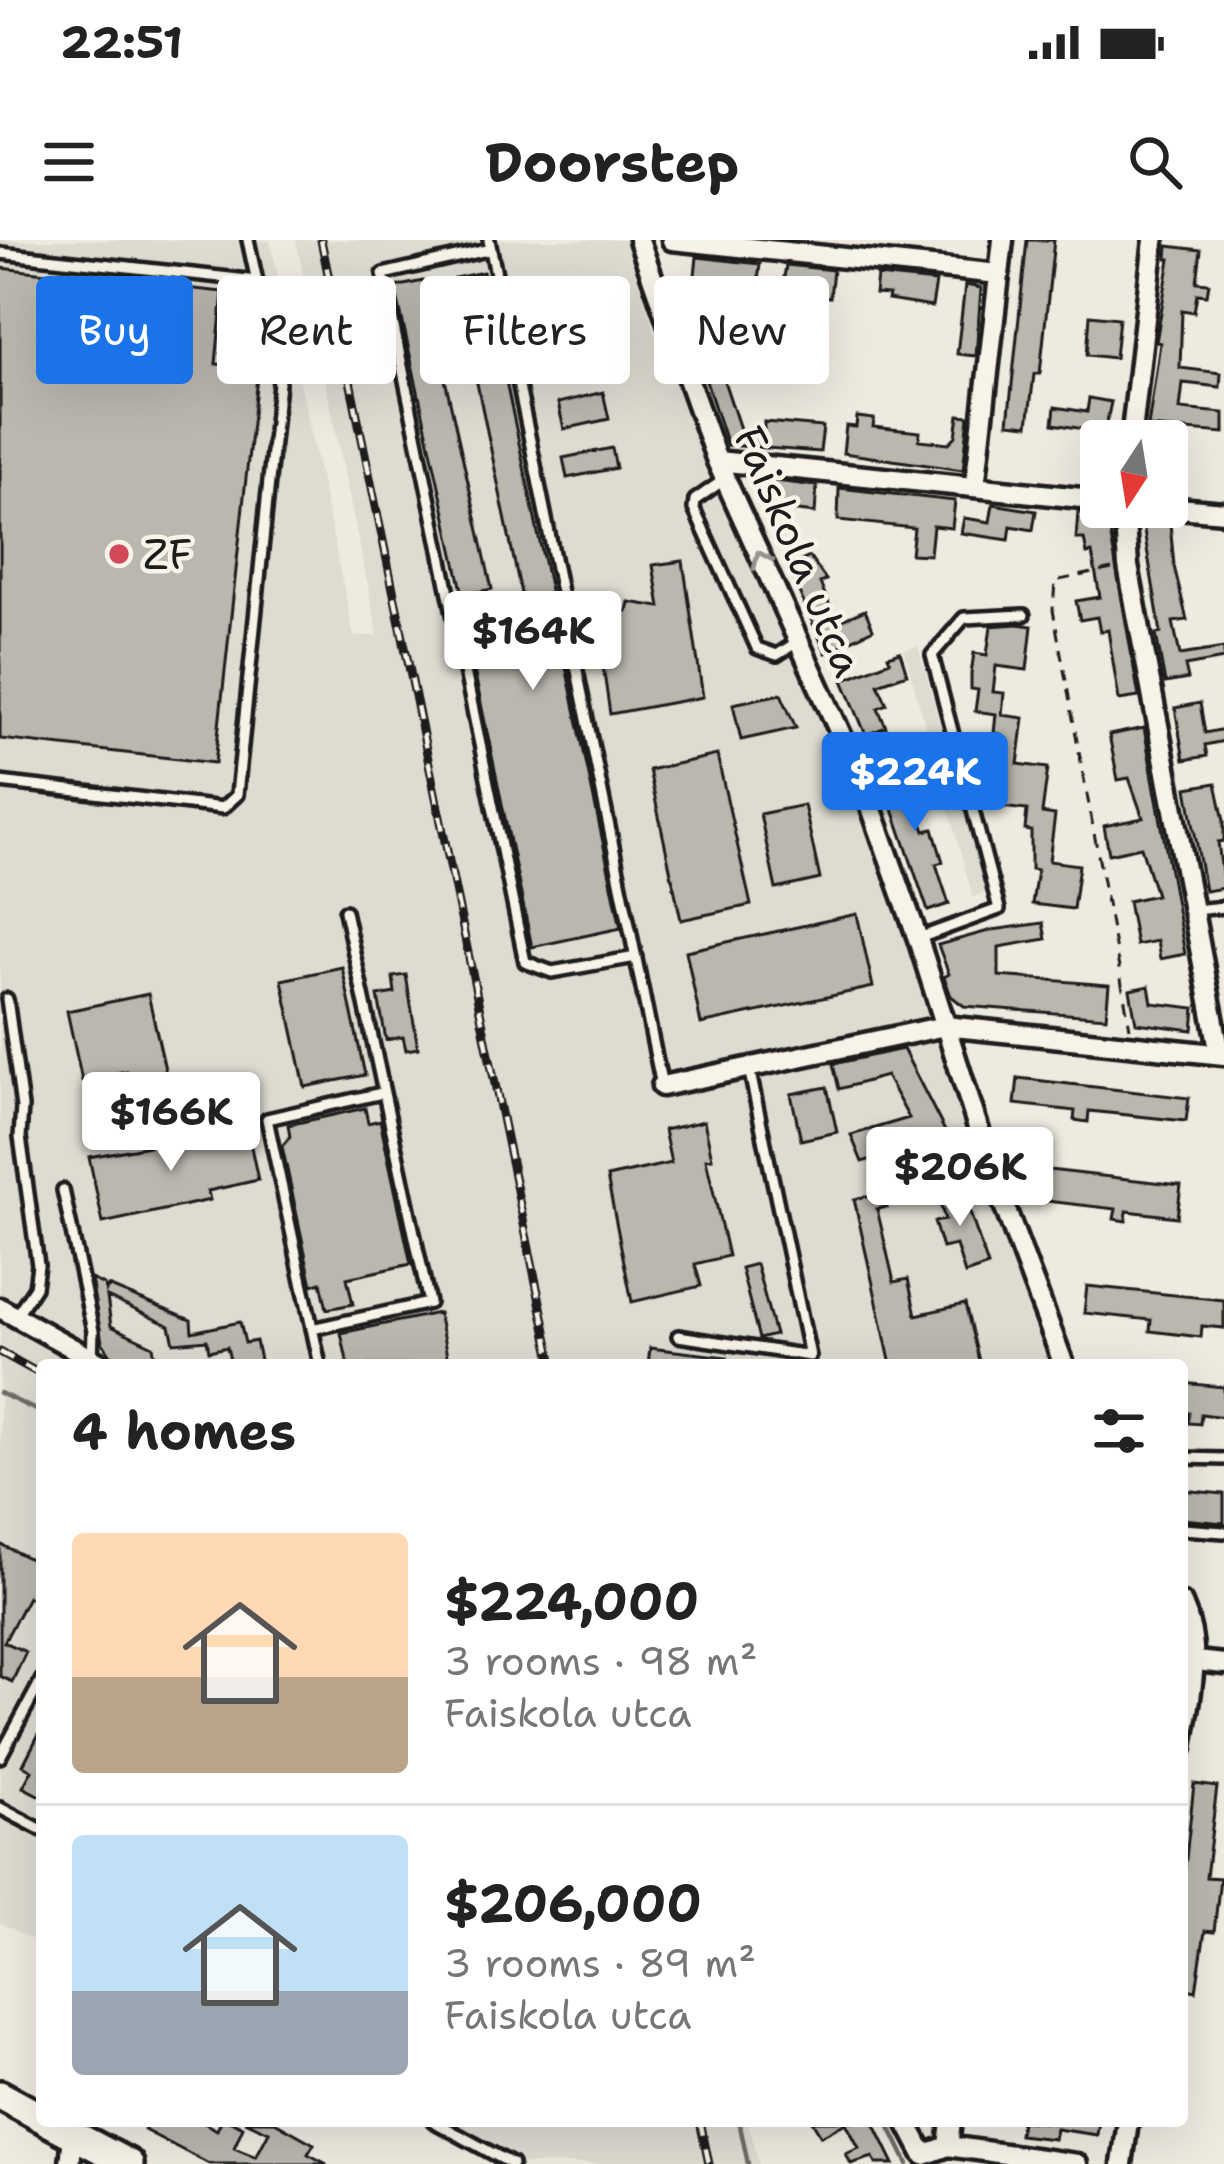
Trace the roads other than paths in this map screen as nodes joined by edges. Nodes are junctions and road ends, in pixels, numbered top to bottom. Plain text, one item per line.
1 (248, 240) edge
2 (639, 240) edge
3 (671, 240) edge
4 (1003, 240) edge
5 (1154, 240) edge
6 (490, 244) edge
7 (0, 253) edge
8 (999, 274) junction
9 (256, 276) edge
10 (217, 277) edge
11 (279, 384) edge
12 (1133, 420) edge
13 (722, 470) junction
14 (975, 487) junction
15 (1080, 498) edge
16 (1188, 509) edge
17 (1224, 512) edge
18 (1125, 528) edge
19 (1024, 615) road end
20 (797, 642) junction
21 (0, 782) edge
22 (1224, 907) edge
23 (1193, 910) junction
24 (346, 911) dead end
25 (918, 939) junction
26 (636, 957) junction
27 (7, 999) dead end
28 (945, 1027) junction
29 (1222, 1054) edge
30 (749, 1068) junction
31 (662, 1086) joint
32 (382, 1093) junction
33 (63, 1190) dead end
34 (8, 1312) edge
35 (312, 1329) junction
36 (678, 1336) dead end
37 (93, 1359) edge
38 (98, 1359) edge
39 (319, 1359) edge
40 (1062, 1359) edge
41 (1188, 1458) edge
42 (1224, 1459) edge
43 (1188, 1529) edge
44 (1224, 1532) edge
45 (1188, 1617) edge
46 (1188, 1660) edge
47 (1224, 1664) edge
48 (36, 1690) edge
49 (0, 1757) edge
50 (0, 1808) edge
51 (36, 1827) edge
52 (0, 2095) edge
53 (36, 2115) edge
54 (51, 2127) edge
55 (444, 2127) edge
56 (909, 2127) edge
57 (950, 2127) edge
58 (1127, 2127) edge
59 (948, 2146) junction
60 (72, 2150) edge
61 (129, 2164) edge
62 (512, 2164) edge
63 (1076, 2164) edge
64 (1122, 2164) edge

1 - 9 lane
2 - 13 street, Faiskola utca
3 - 8 street
4 - 8 street
5 - 12 street
6 - 26 lane
6 - 26 lane
7 - 10 lane
8 - 14 street
11 - 21 lane
13 - 14 street
20 -> 13 street, Faiskola utca
13 - 20 lane
14 - 15 street
16 - 17 street
18 - 23 street
19 - 25 lane
20 - 25 street, Faiskola utca
22 - 23 lane
23 - 29 street
24 - 32 lane
25 - 28 street, Faiskola utca
26 - 31 lane
27 - 34 lane
28 - 29 street
28 - 30 street
28 - 40 street, Faiskola utca
30 - 31 street
30 - 36 lane
32 - 35 lane
32 - 35 lane
33 - 38 lane
34 - 37 street
35 - 39 lane
41 - 42 lane
43 - 44 lane
45 - 46 street
46 - 47 street
48 - 49 lane
50 - 51 lane
52 - 53 main road
54 - 60 main road
55 - 62 lane
56 - 59 street
57 - 59 street
58 - 64 street
59 - 63 street
60 - 61 main road

